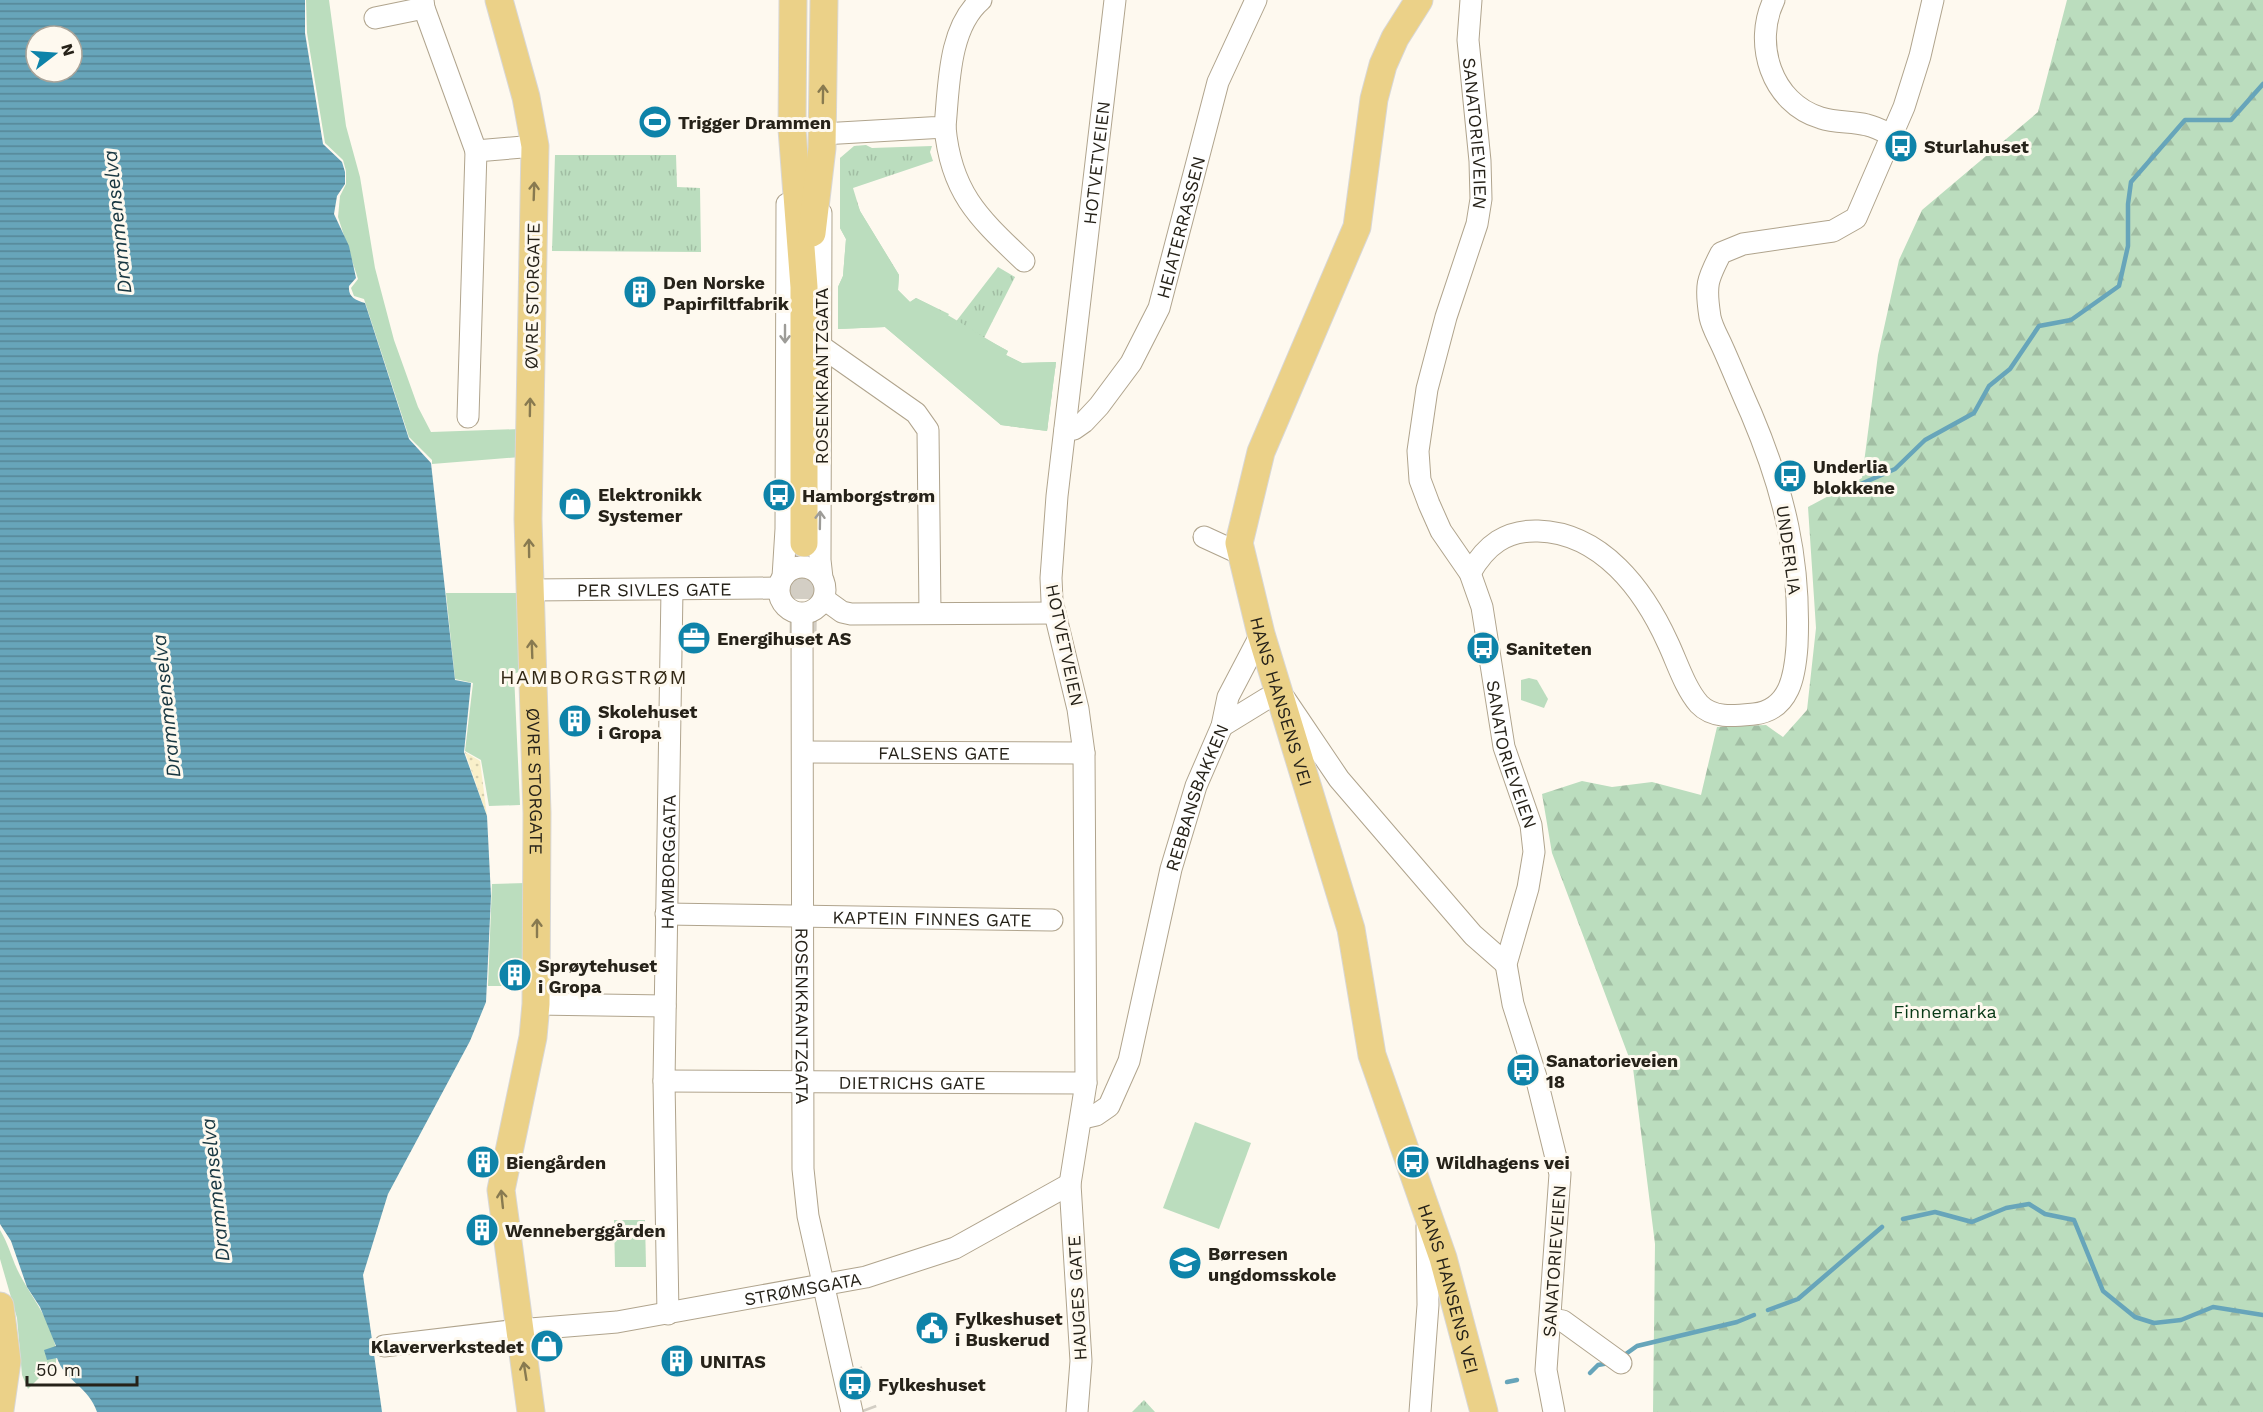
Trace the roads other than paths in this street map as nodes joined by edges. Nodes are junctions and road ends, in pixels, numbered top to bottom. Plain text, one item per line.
1 (498, 0) edge
2 (793, 0) edge
3 (824, 0) edge
4 (981, 0) edge
5 (1115, 0) edge
6 (1256, 0) edge
7 (1419, 0) edge
8 (1471, 0) edge
9 (1774, 0) edge
10 (1933, 0) edge
11 (423, 4) edge
12 (375, 18) dead end
13 (945, 127) junction
14 (792, 129) junction
15 (822, 134) junction
16 (1893, 136) junction
17 (535, 146) junction
18 (476, 151) junction
19 (820, 173) junction
20 (1024, 261) dead end
21 (804, 287) junction
22 (822, 347) junction
23 (468, 417) dead end
24 (1065, 430) junction
25 (1204, 537) dead end
26 (804, 543) tunnel mouth
27 (1240, 554) junction
28 (1470, 573) junction
29 (781, 582) junction
30 (823, 588) junction
31 (530, 590) junction
32 (672, 590) junction
33 (930, 613) junction
34 (1055, 613) junction
35 (802, 614) junction
36 (1261, 634) junction
37 (1278, 695) junction
38 (1222, 726) junction
39 (804, 752) junction
40 (1084, 753) junction
41 (666, 914) junction
42 (803, 917) junction
43 (1052, 920) dead end
44 (1506, 964) junction
45 (536, 1004) junction
46 (665, 1006) junction
47 (664, 1081) junction
48 (802, 1083) junction
49 (1086, 1083) junction
50 (1083, 1118) junction
51 (1070, 1184) junction
52 (1426, 1210) junction
53 (823, 1285) junction
54 (0, 1306) edge
55 (668, 1314) junction
56 (1550, 1319) junction
57 (518, 1330) junction
58 (384, 1347) dead end
59 (3, 1361) edge
60 (1621, 1363) dead end
61 (0, 1410) edge
62 (531, 1412) edge
63 (852, 1412) edge
64 (1077, 1412) edge
65 (1420, 1412) edge
66 (1484, 1412) edge
67 (1554, 1412) edge

1 - 17 main road, ØVRE STORGATE
2 - 14 main road, ROSENKRANTZGATA
15 -> 3 main road, ROSENKRANTZGATA
4 - 13 street
5 - 24 street, HOTVETVEIEN
6 - 24 street, HEIATERRASSEN
7 - 27 main road, HANS HANSENS VEI
8 - 28 street, SANATORIEVEIEN
9 - 16 street
10 - 16 street, UNDERLIA
11 - 12 street
11 - 18 street
13 - 15 street
13 - 20 street
14 - 21 main road, ROSENKRANTZGATA
14 -> 29 street, ROSENKRANTZGATA
15 - 19 main road, ROSENKRANTZGATA
16 - 28 street, UNDERLIA
17 - 18 street
31 -> 17 main road, ØVRE STORGATE
18 - 23 street
19 - 21 main road, ROSENKRANTZGATA
19 - 22 street, ROSENKRANTZGATA
21 - 26 main road, ROSENKRANTZGATA
30 -> 22 street, ROSENKRANTZGATA
22 - 33 street
24 - 34 street, HOTVETVEIEN
25 - 27 street
27 - 36 main road, HANS HANSENS VEI
28 - 44 street, SANATORIEVEIEN
29 - 30 street
29 - 32 street, PER SIVLES GATE
29 - 35 street
30 - 33 street
30 - 35 street
31 - 32 street, PER SIVLES GATE
45 -> 31 main road, ØVRE STORGATE
32 - 41 street, HAMBORGGATA
33 - 34 street
34 - 40 street, HOTVETVEIEN
35 - 39 street, ROSENKRANTZGATA
36 - 37 main road, HANS HANSENS VEI
36 - 38 street
37 - 38 street, REBBANSBAKKEN
37 - 44 street
37 - 52 main road, HANS HANSENS VEI
38 - 50 street, REBBANSBAKKEN
39 - 40 street, FALSENS GATE
39 - 42 street, ROSENKRANTZGATA
40 - 49 street, HOTVETVEIEN
41 - 42 street, KAPTEIN FINNES GATE
41 - 46 street, HAMBORGGATA
42 - 43 street, KAPTEIN FINNES GATE
42 - 48 street, ROSENKRANTZGATA
44 - 56 street, SANATORIEVEIEN
45 - 46 street
57 -> 45 main road, ØVRE STORGATE
46 - 47 street, HAMBORGGATA
47 - 48 street, DIETRICHS GATE
47 - 55 street, HAMBORGGATA
48 - 49 street, DIETRICHS GATE
48 - 53 street, ROSENKRANTZGATA
49 - 50 street, HOTVETVEIEN
50 - 51 street, HOTVETVEIEN
51 - 53 street, STRØMSGATA
51 - 64 street, HAUGES GATE
52 - 65 street
52 - 66 main road, HANS HANSENS VEI
53 - 55 street, STRØMSGATA
53 - 63 street, ROSENKRANTZGATA
54 - 59 main road
55 - 57 street, STRØMSGATA
56 - 60 street
56 - 67 street, SANATORIEVEIEN
57 - 58 street, STRØMSGATA
62 -> 57 main road, ØVRE STORGATE
59 - 61 main road

